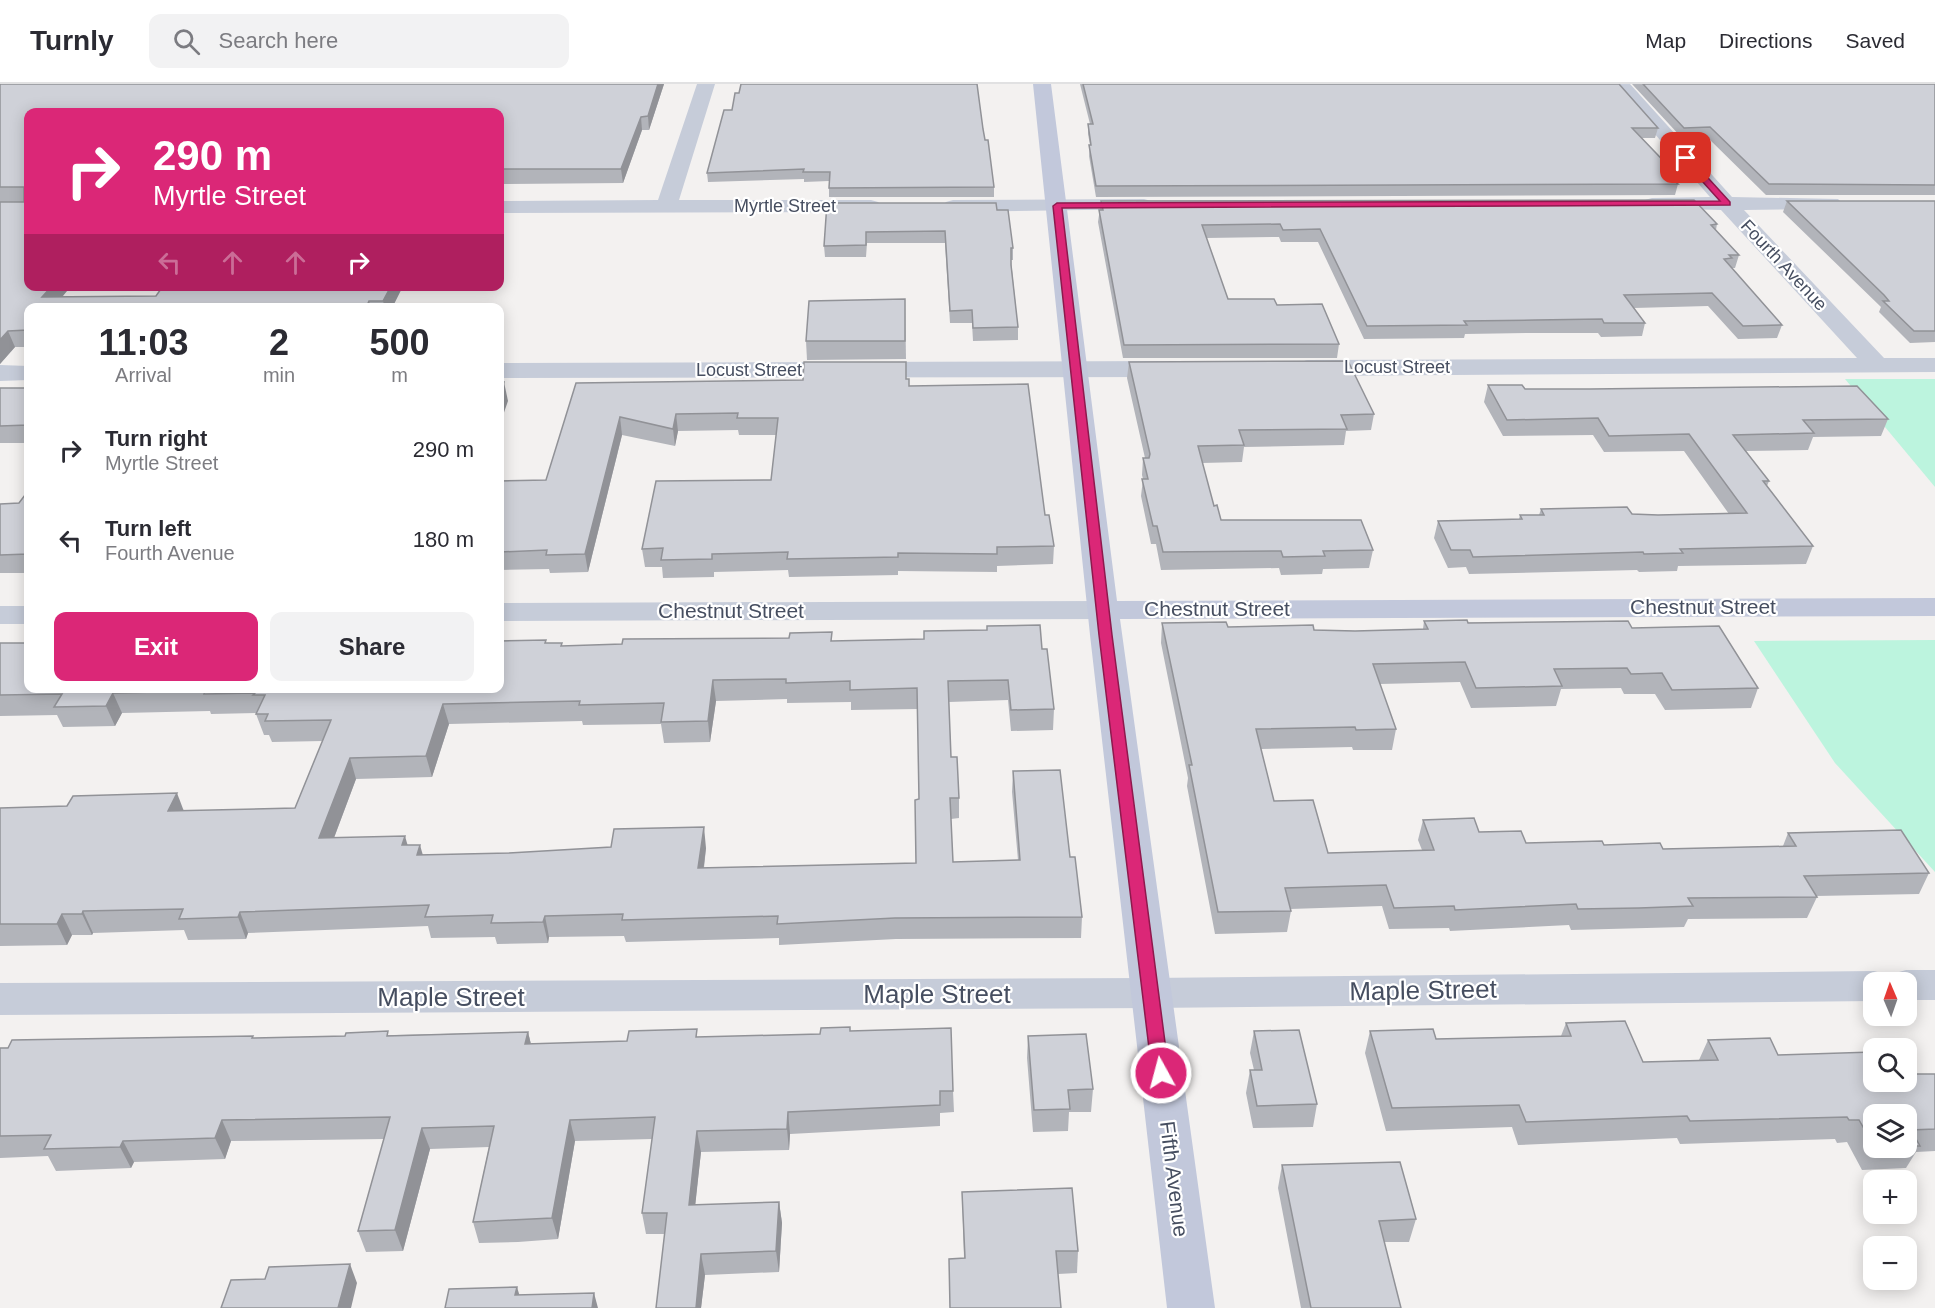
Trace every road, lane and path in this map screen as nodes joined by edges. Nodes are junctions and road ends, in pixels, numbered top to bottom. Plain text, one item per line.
1 (706, 84) edge
2 (1042, 84) edge
3 (1620, 84) edge
4 (1852, 203) edge
5 (1632, 204) edge
6 (1727, 204) junction
7 (1166, 205) edge
8 (885, 206) edge
9 (933, 206) edge
10 (1057, 206) junction
11 (504, 207) edge
12 (666, 207) junction
13 (1877, 365) junction
14 (1935, 365) edge
15 (1202, 368) edge
16 (1286, 368) edge
17 (1076, 369) junction
18 (504, 371) edge
19 (0, 373) edge
20 (24, 373) edge
21 (1935, 607) edge
22 (1103, 610) junction
23 (504, 612) edge
24 (0, 615) edge
25 (24, 615) edge
26 (1917, 985) edge
27 (1935, 985) edge
28 (1863, 986) edge
29 (1150, 993) junction
30 (0, 999) edge
31 (1191, 1308) edge

1 - 12 street
2 - 10 street, Fifth Avenue
3 - 6 street, Fourth Avenue
4 - 6 street
5 - 6 street
6 - 13 street, Fourth Avenue
7 - 10 street
8 - 12 street, Myrtle Street
9 - 10 street
10 - 17 street, Fifth Avenue
11 - 12 street, Myrtle Street
13 - 14 street, Locust Street
13 - 16 street, Locust Street
15 - 17 street, Locust Street
17 - 18 street, Locust Street
17 - 22 street, Fifth Avenue
19 - 20 street
21 - 22 street, Chestnut Street
22 - 23 street, Chestnut Street
22 - 29 street, Fifth Avenue
24 - 25 street
26 - 27 street
28 - 29 street, Maple Street
29 - 30 street, Maple Street
29 - 31 street, Fifth Avenue

